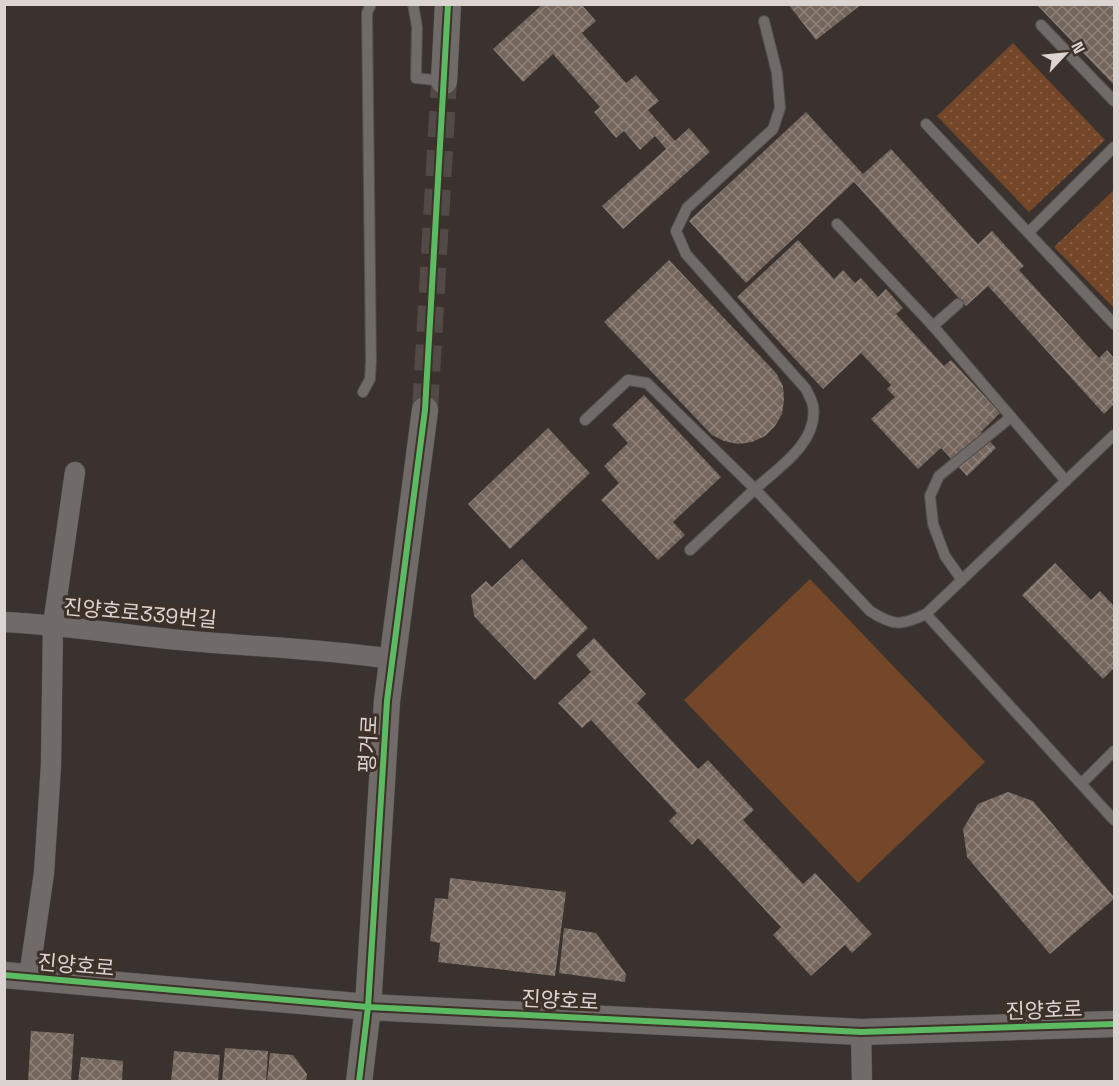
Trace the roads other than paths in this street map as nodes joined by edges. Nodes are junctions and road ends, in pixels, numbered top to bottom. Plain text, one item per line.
1 (370, 4) edge
2 (413, 4) edge
3 (448, 4) edge
4 (764, 21) dead end
5 (1041, 25) dead end
6 (444, 81) joint
7 (1114, 101) edge
8 (926, 124) dead end
9 (1114, 147) edge
10 (837, 224) dead end
11 (1029, 232) junction
12 (958, 304) dead end
13 (1114, 324) edge
14 (933, 326) junction
15 (363, 392) dead end
16 (425, 410) tunnel mouth
17 (1011, 417) junction
18 (585, 420) dead end
19 (1114, 435) edge
20 (75, 472) dead end
21 (1066, 482) junction
22 (755, 489) junction
23 (690, 550) dead end
24 (962, 580) junction
25 (926, 614) junction
26 (4, 622) edge
27 (53, 625) junction
28 (391, 659) junction
29 (1114, 751) edge
30 (1082, 783) junction
31 (1114, 820) edge
32 (17, 976) edge
33 (368, 1007) junction
34 (1114, 1024) edge
35 (861, 1032) junction
36 (359, 1082) edge
37 (862, 1082) edge

1 - 15 lane
2 - 6 lane
3 - 6 street
4 - 22 lane
5 - 7 lane
8 - 11 lane
9 - 11 lane
10 - 14 lane
11 - 13 lane
12 - 14 lane
14 - 17 lane
16 - 28 street, 평거로
17 - 21 lane
17 - 24 lane
18 - 22 lane
19 - 21 lane
20 - 27 street
21 - 24 lane
22 - 23 lane
22 - 25 lane
24 - 25 lane
25 - 30 lane
26 - 27 street
27 - 28 street, 진양호로339번길
27 - 32 street, 진양호로339번길
28 - 33 street, 평거로
29 - 30 lane
30 - 31 lane
32 - 33 street, 진양호로
33 - 35 street, 진양호로
33 - 36 street, 평거로
34 - 35 street, 진양호로
35 - 37 street

